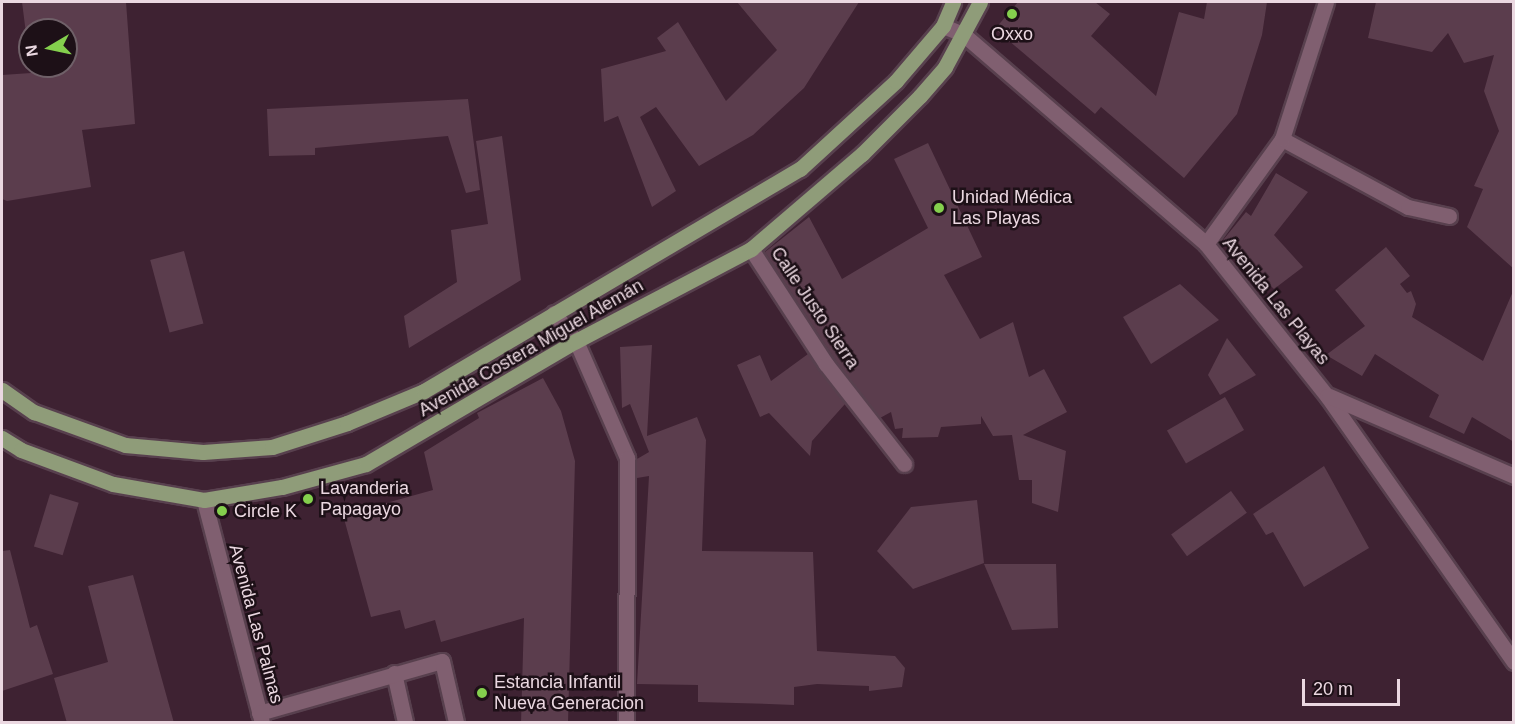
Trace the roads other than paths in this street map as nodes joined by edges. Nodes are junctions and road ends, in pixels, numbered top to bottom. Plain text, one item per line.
1 (953, 2) edge
2 (980, 2) edge
3 (1326, 2) edge
4 (943, 26) junction
5 (963, 34) junction
6 (1282, 139) junction
7 (1449, 216) dead end
8 (1206, 244) junction
9 (751, 249) junction
10 (554, 313) junction
11 (576, 340) junction
12 (2, 390) edge
13 (1327, 396) junction
14 (2, 438) edge
15 (904, 465) dead end
16 (1514, 476) edge
17 (204, 500) junction
18 (1514, 662) edge
19 (394, 674) junction
20 (261, 718) edge
21 (405, 723) edge
22 (456, 723) edge
23 (626, 723) edge

1 - 4 main road, Avenida Costera Miguel Alemán
2 - 5 main road, Avenida Costera Miguel Alemán
3 - 6 street
4 - 5 street, Avenida Las Playas
4 - 10 main road, Avenida Costera Miguel Alemán
5 - 8 street, Avenida Las Playas
5 - 9 main road, Avenida Costera Miguel Alemán
6 - 7 street
6 - 8 street
8 - 13 street, Avenida Las Playas
9 - 11 main road, Avenida Costera Miguel Alemán
9 - 15 street, Calle Justo Sierra
10 - 11 street
10 - 12 main road, Avenida Costera Miguel Alemán
11 - 17 main road, Avenida Costera Miguel Alemán
11 - 23 street
13 - 16 street
13 - 18 street, Avenida Las Playas
14 - 17 main road, Avenida Costera Miguel Alemán
17 - 20 street, Avenida Las Palmas
19 - 20 street
19 - 21 street
19 - 22 street

